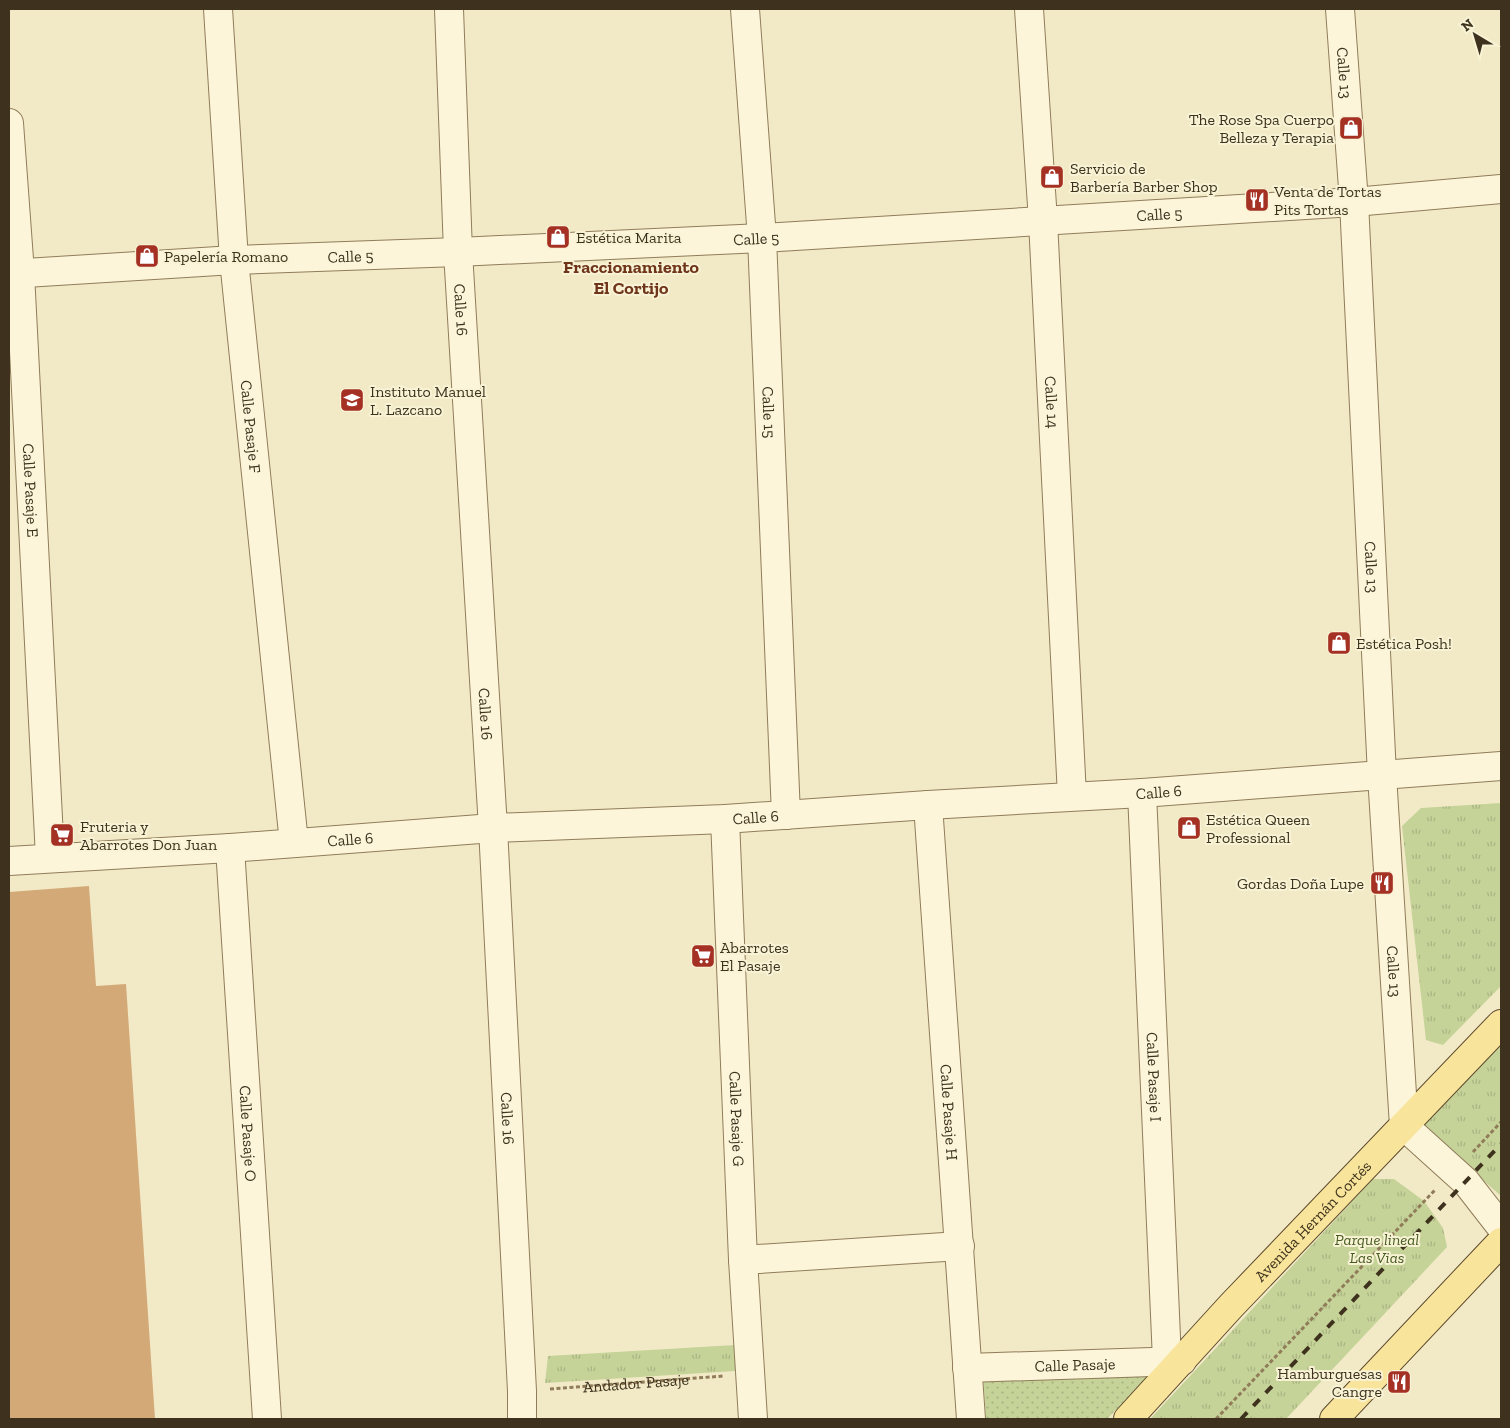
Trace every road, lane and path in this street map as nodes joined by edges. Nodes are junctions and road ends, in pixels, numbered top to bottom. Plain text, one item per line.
1 (218, 9) edge
2 (449, 9) edge
3 (745, 9) edge
4 (1029, 9) edge
5 (1340, 9) edge
6 (9, 124) edge
7 (1501, 189) edge
8 (1354, 202) junction
9 (1043, 221) junction
10 (762, 238) junction
11 (458, 252) junction
12 (234, 260) junction
13 (14, 274) edge
14 (1501, 766) edge
15 (1382, 775) junction
16 (1142, 793) junction
17 (1072, 796) junction
18 (928, 805) junction
19 (786, 815) junction
20 (725, 818) junction
21 (493, 828) junction
22 (294, 843) junction
23 (230, 848) junction
24 (50, 857) junction
25 (9, 861) edge
26 (1501, 1024) edge
27 (1404, 1126) junction
28 (1424, 1201) dead end
29 (1501, 1227) edge
30 (1501, 1242) edge
31 (960, 1246) junction
32 (743, 1260) junction
33 (1175, 1360) junction
34 (967, 1368) junction
35 (750, 1374) junction
36 (522, 1391) junction
37 (267, 1419) edge
38 (522, 1419) edge
39 (753, 1419) edge
40 (971, 1419) edge
41 (1128, 1419) edge
42 (1216, 1419) edge
43 (1334, 1419) edge

1 - 12 street, Calle Pasaje F
2 - 11 street, Calle 16
3 - 10 street, Calle 15
4 - 9 street, Calle 14
5 - 8 street, Calle 13
6 - 13 street, Calle Pasaje E
7 - 8 street, Calle 5
8 - 9 street, Calle 5
8 - 15 street, Calle 13
9 - 10 street, Calle 5
9 - 17 street, Calle 14
10 - 11 street, Calle 5
10 - 19 street, Calle 15
11 - 12 street, Calle 5
11 - 21 street, Calle 16
12 - 13 street, Calle 5
12 - 22 street, Calle Pasaje F
13 - 24 street, Calle Pasaje E
14 - 15 street, Calle 6
15 - 16 street, Calle 6
15 - 27 street, Calle 13
16 - 17 street, Calle 6
16 - 33 street, Calle Pasaje I
17 - 18 street, Calle 6
18 - 19 street, Calle 6
18 - 31 street, Calle Pasaje H
19 - 20 street, Calle 6
20 - 21 street, Calle 6
20 - 32 street, Calle Pasaje G
21 - 22 street, Calle 6
21 - 36 street, Calle 16
22 - 23 street, Calle 6
23 - 24 street, Calle 6
23 - 37 street, Calle Pasaje O
24 - 25 street, Calle 6
26 - 27 main road, Avenida Hernán Cortés
27 - 29 street
27 - 33 main road, Avenida Hernán Cortés
28 - 42 path
30 - 43 main road
31 - 32 street
31 - 34 street, Calle Pasaje H
32 - 35 street, Calle Pasaje G
33 - 34 street, Calle Pasaje
33 - 41 main road, Avenida Hernán Cortés
34 - 40 street, Calle Pasaje H
35 - 36 path, Andador Pasaje
35 - 39 street, Calle Pasaje G
36 - 38 street, Calle 16

